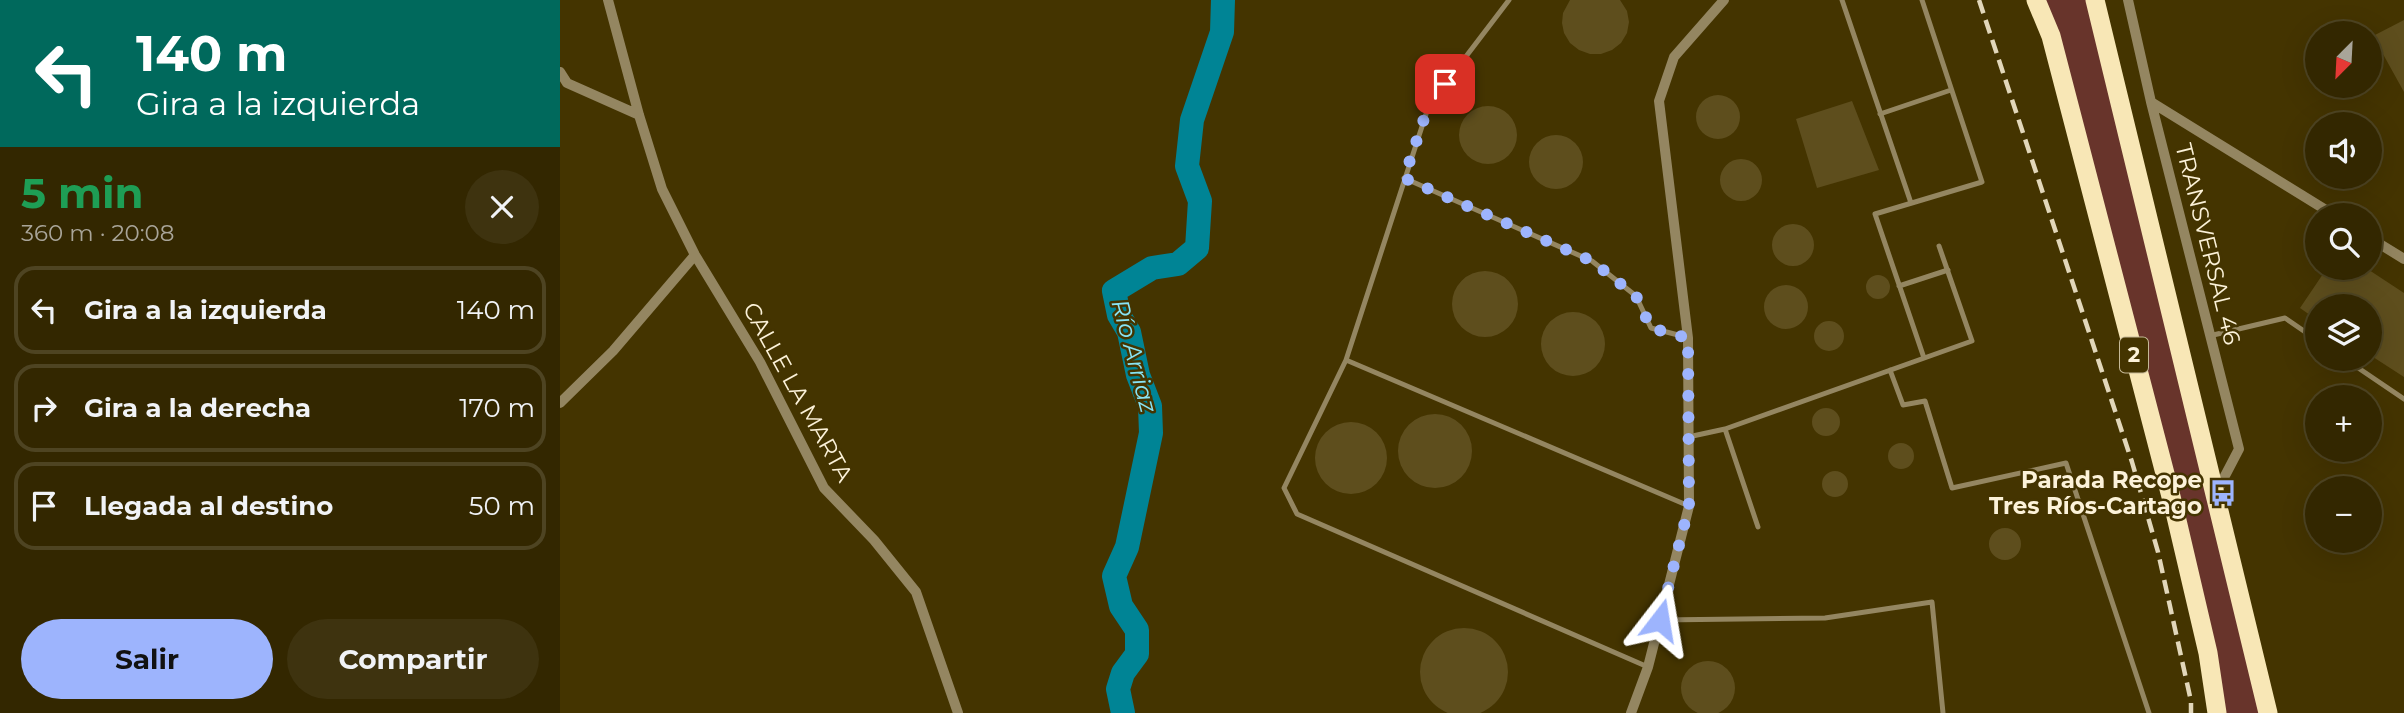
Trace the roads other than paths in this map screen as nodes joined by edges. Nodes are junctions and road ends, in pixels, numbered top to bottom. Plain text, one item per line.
1 (608, 0) edge
2 (1509, 0) edge
3 (1724, 0) edge
4 (1842, 0) edge
5 (1922, 0) edge
6 (2128, 0) edge
7 (2098, 1) edge
8 (2037, 3) edge
9 (560, 72) edge
10 (1951, 90) junction
11 (2151, 102) junction
12 (1880, 114) junction
13 (639, 115) junction
14 (1404, 178) junction
15 (1911, 203) junction
16 (2315, 203) edge
17 (2382, 245) edge
18 (1939, 246) dead end
19 (695, 255) junction
20 (2404, 259) edge
21 (1948, 270) junction
22 (1899, 286) junction
23 (2305, 332) edge
24 (2210, 336) junction
25 (1688, 338) junction
26 (1924, 358) junction
27 (1346, 360) junction
28 (1890, 370) junction
29 (2363, 371) edge
30 (2404, 399) edge
31 (560, 404) edge
32 (1726, 429) junction
33 (1688, 436) junction
34 (2216, 493) junction
35 (1689, 506) junction
36 (1758, 527) dead end
37 (1660, 620) junction
38 (1648, 667) junction
39 (958, 713) edge
40 (1631, 713) edge
41 (1943, 713) edge
42 (2149, 713) edge
43 (2217, 713) edge
44 (2268, 713) edge

1 - 13 street, CALLE LA MARTA
2 - 14 lane
3 - 25 street
4 - 12 lane
5 - 10 lane
6 - 11 street, TRANSVERSAL 46
7 - 34 highway, 2
8 - 43 highway, 2
9 - 13 street
10 - 12 lane
10 - 15 lane
11 - 16 street
11 - 24 street, TRANSVERSAL 46
12 - 15 lane
13 - 19 street, CALLE LA MARTA
14 - 25 lane
14 - 27 lane
15 - 22 lane
17 - 20 street
18 - 21 lane
19 - 31 street
19 - 39 street, CALLE LA MARTA
21 - 22 lane
21 - 26 lane
22 - 26 lane
23 - 24 lane
24 - 34 street, TRANSVERSAL 46
25 - 33 street
26 - 28 lane
27 - 35 lane
27 - 38 lane
28 - 32 lane
28 - 42 lane
29 - 30 lane
32 - 33 lane
32 - 36 lane
33 - 35 street
34 - 44 highway, 2
35 - 37 street
37 - 38 street
37 - 41 lane
38 - 40 street

